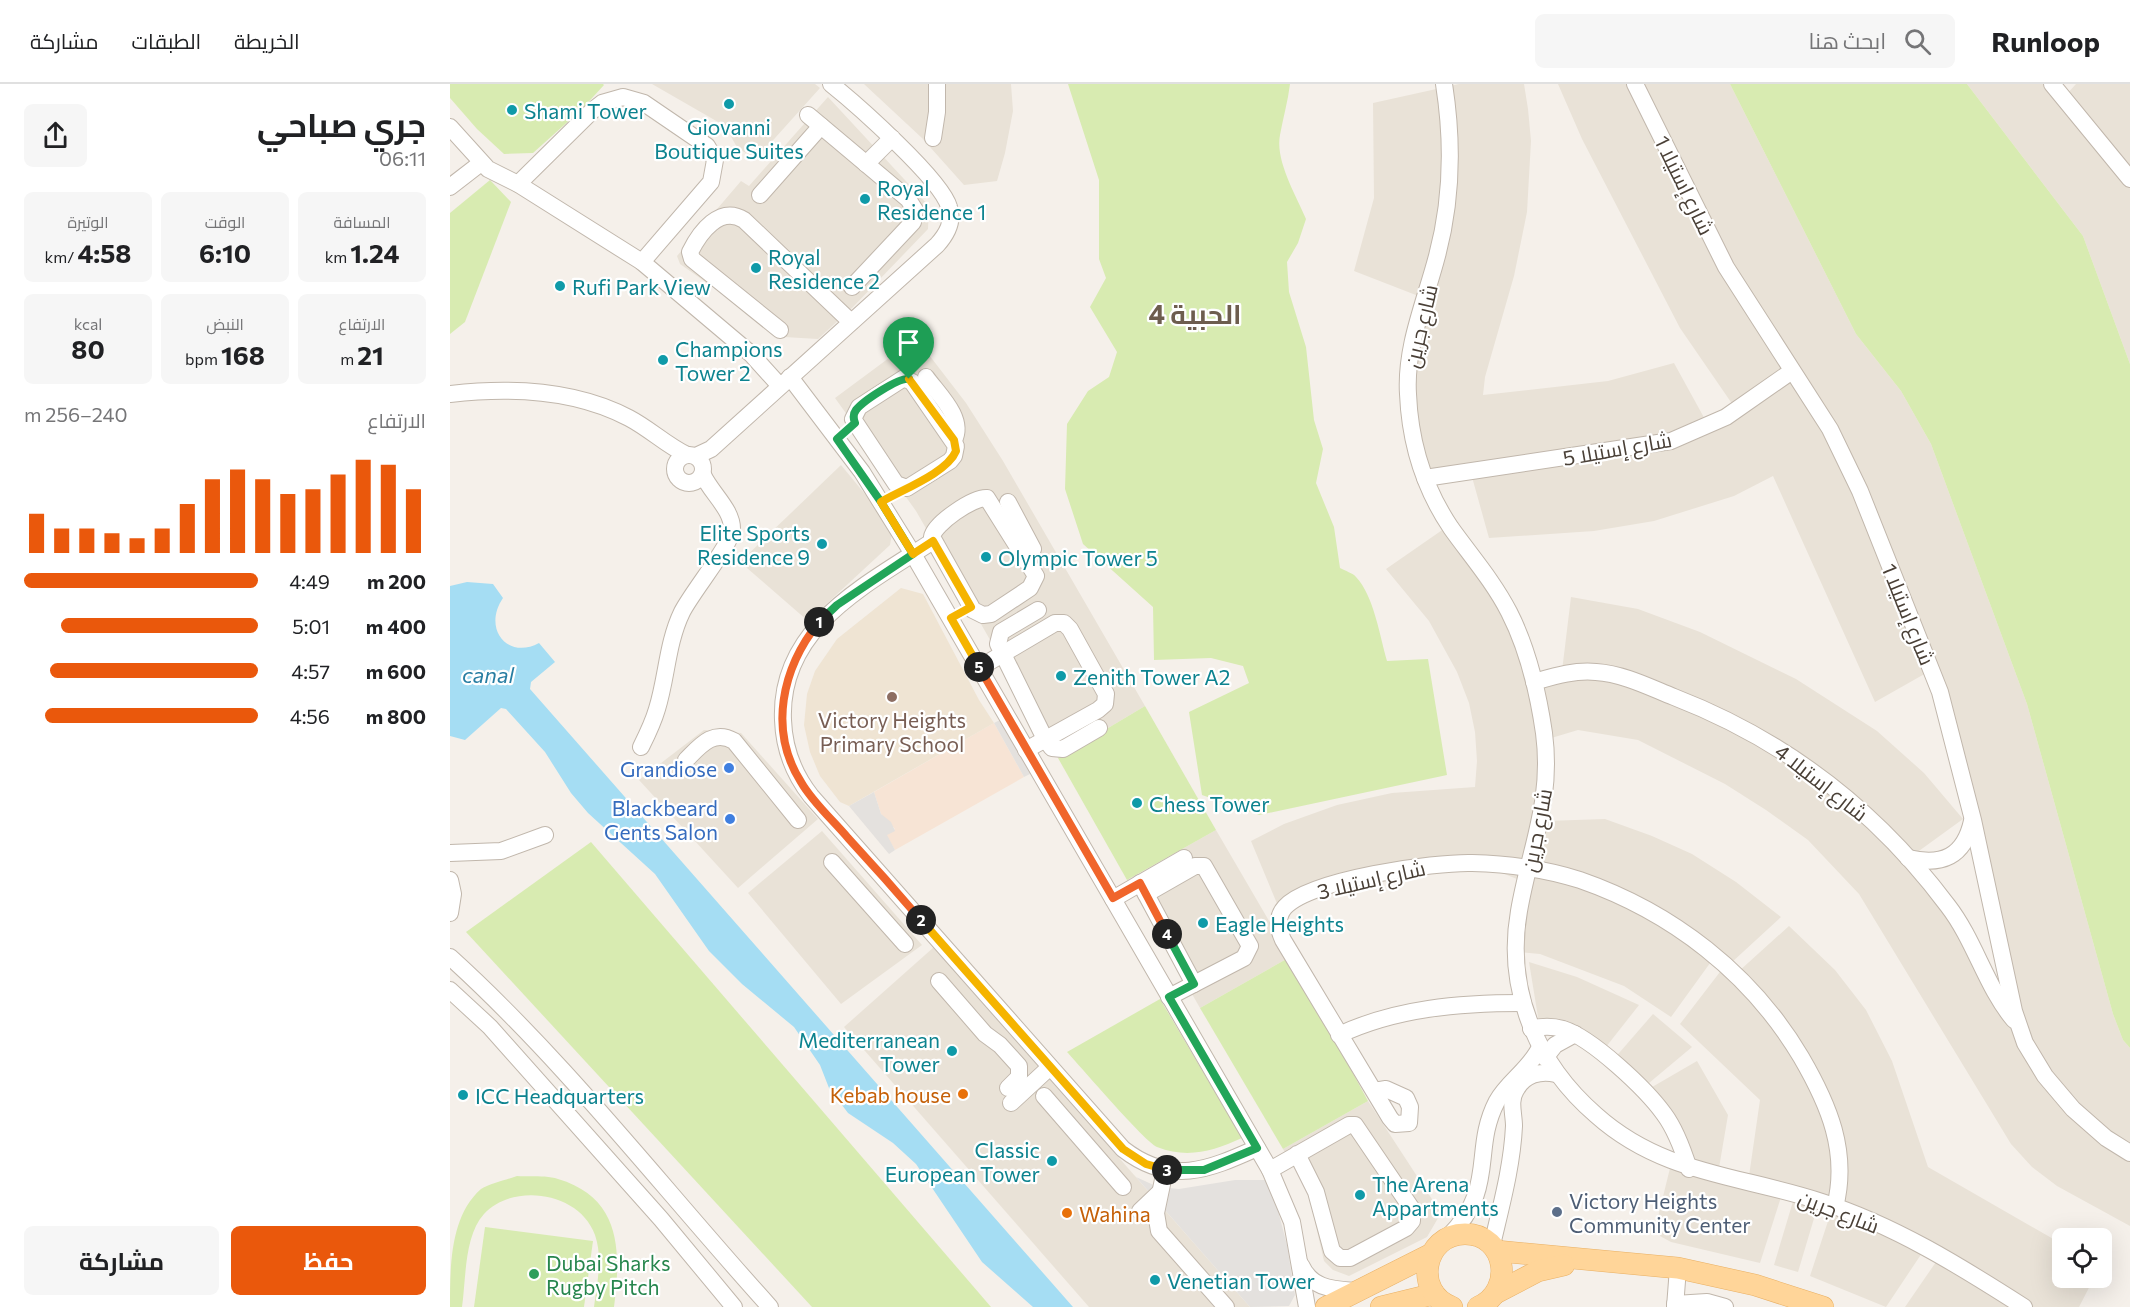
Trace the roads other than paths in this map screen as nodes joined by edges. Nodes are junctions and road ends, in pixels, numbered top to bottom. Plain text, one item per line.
1 (831, 84) edge
2 (937, 84) edge
3 (1444, 84) edge
4 (1635, 84) edge
5 (2052, 84) edge
6 (450, 127) edge
7 (892, 138) junction
8 (933, 138) dead end
9 (481, 163) junction
10 (866, 164) junction
11 (2130, 179) edge
12 (518, 184) junction
13 (450, 188) edge
14 (760, 195) dead end
15 (642, 262) junction
16 (852, 287) dead end
17 (851, 322) junction
18 (780, 330) dead end
19 (1792, 371) junction
20 (926, 377) dead end
21 (785, 382) junction
22 (450, 394) edge
23 (855, 423) junction
24 (837, 439) junction
25 (954, 440) junction
26 (698, 467) junction
27 (1425, 478) junction
28 (903, 488) junction
29 (881, 502) junction
30 (1008, 502) dead end
31 (933, 541) junction
32 (913, 554) junction
33 (1028, 562) junction
34 (971, 607) junction
35 (1038, 610) dead end
36 (951, 618) junction
37 (1002, 654) junction
38 (979, 668) junction
39 (1534, 682) junction
40 (1099, 728) dead end
41 (1045, 739) junction
42 (640, 747) dead end
43 (1026, 750) junction
44 (686, 760) dead end
45 (802, 784) junction
46 (781, 800) junction
47 (798, 820) dead end
48 (1972, 820) junction
49 (545, 836) dead end
50 (450, 853) edge
51 (1184, 858) dead end
52 (1908, 858) junction
53 (868, 860) junction
54 (832, 862) dead end
55 (1529, 870) junction
56 (848, 880) junction
57 (1143, 889) junction
58 (451, 891) edge
59 (1113, 898) junction
60 (450, 913) edge
61 (905, 944) dead end
62 (450, 957) edge
63 (939, 981) dead end
64 (1194, 984) junction
65 (450, 990) edge
66 (1169, 997) junction
67 (1523, 1003) junction
68 (2018, 1026) junction
69 (1015, 1027) junction
70 (1531, 1029) junction
71 (1575, 1034) junction
72 (1339, 1035) junction
73 (996, 1043) junction
74 (1543, 1052) junction
75 (1050, 1067) junction
76 (1556, 1074) junction
77 (1374, 1091) dead end
78 (1044, 1096) dead end
79 (1080, 1101) junction
80 (1063, 1117) junction
81 (1670, 1123) junction
82 (1487, 1136) junction
83 (1513, 1138) junction
84 (1257, 1148) junction
85 (2130, 1153) edge
86 (1297, 1154) junction
87 (1655, 1155) junction
88 (1689, 1169) junction
89 (1165, 1170) junction
90 (1270, 1170) junction
91 (1123, 1187) dead end
92 (1160, 1191) junction
93 (1835, 1207) junction
94 (1140, 1210) dead end
95 (661, 1219) junction
96 (1448, 1237) junction
97 (710, 1240) junction
98 (1495, 1248) junction
99 (1431, 1254) junction
100 (1299, 1259) junction
101 (1597, 1259) junction
102 (1678, 1268) junction
103 (1354, 1291) junction
104 (1488, 1302) edge
105 (1445, 1303) edge
106 (1675, 1305) edge
107 (734, 1307) edge
108 (770, 1307) edge
109 (1226, 1307) edge
110 (1307, 1307) edge
111 (1326, 1307) edge
112 (1381, 1307) edge
113 (1725, 1307) edge
114 (1823, 1307) edge
115 (2024, 1307) edge

1 - 7 street
2 - 8 street
3 - 27 street, شارع جرين
4 - 19 street, شارع إستيلا 1
5 - 11 street
6 - 9 street
7 - 10 street
7 - 17 street
9 - 12 street
9 - 13 street
10 - 14 street
10 - 16 street
12 - 15 street
12 - 15 street
15 - 21 street
17 - 18 street
17 - 21 street
19 - 27 street, شارع إستيلا 5
19 - 48 street, شارع إستيلا 1
20 - 25 street
21 - 24 street
21 - 26 street
22 - 26 street
23 - 24 street
23 - 25 street
23 - 28 street
24 - 29 street
25 - 28 street
26 - 42 street
27 - 39 street, شارع جرين
28 - 29 street
29 - 32 street
30 - 33 street
31 - 32 street
31 - 33 street
31 - 34 street
32 - 36 street
32 - 45 street
33 - 34 street
34 - 36 street
35 - 37 street
36 - 38 street
37 - 38 street
37 - 41 street
37 - 41 street
38 - 43 street
39 - 52 street, شارع إستيلا 4
39 - 55 street, شارع جرين
40 - 41 street
41 - 43 street
43 - 59 street
44 - 46 street
45 - 46 street
45 - 53 street
46 - 47 street
48 - 52 street
48 - 68 street, شارع إستيلا 1
49 - 50 street
51 - 57 street
52 - 68 street, شارع إستيلا 4
53 - 56 street
53 - 69 street
54 - 56 street
55 - 67 street, شارع جرين
55 - 72 street, شارع إستيلا 3
55 - 93 street
56 - 61 street
57 - 59 street
57 - 64 street
57 - 64 street
58 - 60 street
59 - 66 street
62 - 97 street
63 - 73 street
64 - 66 street
65 - 95 street
66 - 84 street
67 - 70 street, شارع جرين
67 - 72 street
68 - 85 street, شارع إستيلا 1
69 - 73 street
69 - 75 street
70 - 71 street
70 - 74 street, شارع جرين
71 - 74 street
71 - 81 street
72 - 77 street, شارع إستيلا 3
73 - 75 street
74 - 76 street, شارع جرين
74 - 82 street
75 - 79 street
76 - 83 street
76 - 87 street, شارع جرين
78 - 80 street
79 - 80 street
79 - 89 street
80 - 91 street
81 - 87 street
81 - 88 street
82 - 83 street
82 - 96 street
83 - 98 street
84 - 89 street
84 - 90 street
86 - 86 street
86 - 90 street
87 - 88 street, شارع جرين
88 - 93 street, شارع جرين
89 - 92 street
90 - 100 street
92 - 94 street
92 - 109 street
93 - 115 street, شارع جرين
95 - 97 street
95 - 107 street
96 - 98 main road
96 - 99 main road
97 - 108 street
98 - 101 main road
98 - 104 main road
99 - 103 main road
99 - 105 main road
100 - 103 street
100 - 110 street
101 - 102 main road
101 - 104 main road
102 - 106 street
102 - 114 main road
103 - 111 main road
105 - 112 main road
106 - 113 street

